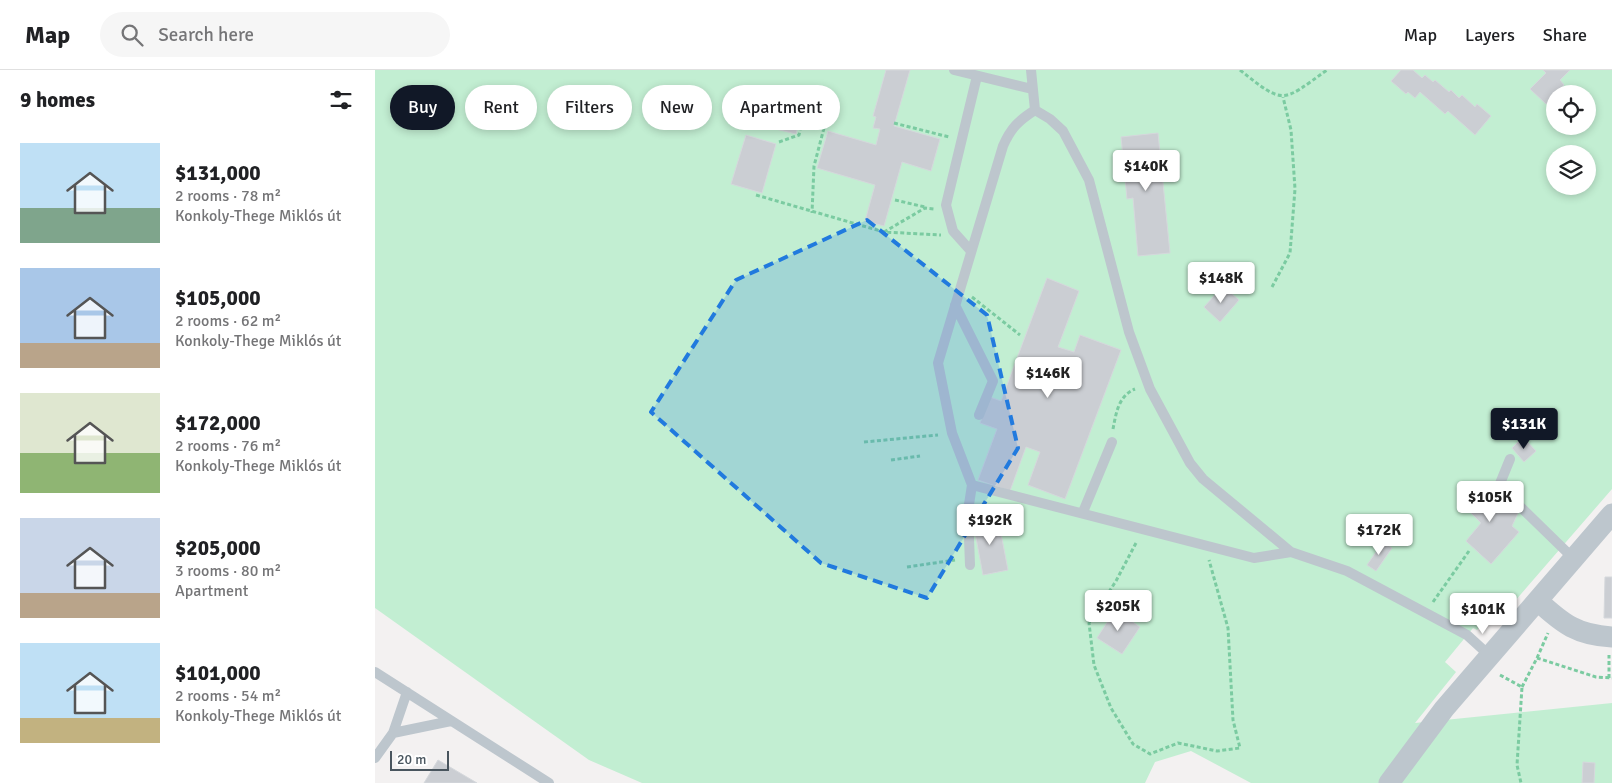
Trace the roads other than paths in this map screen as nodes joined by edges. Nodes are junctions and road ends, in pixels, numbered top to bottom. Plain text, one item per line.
1 (954, 70) edge
2 (1031, 70) edge
3 (977, 76) junction
4 (1032, 89) junction
5 (1035, 110) junction
6 (970, 250) junction
7 (955, 305) junction
8 (979, 415) dead end
9 (1112, 442) road end
10 (1510, 460) dead end
11 (972, 486) junction
12 (1083, 512) junction
13 (1612, 514) edge
14 (1291, 552) junction
15 (1575, 558) junction
16 (970, 565) dead end
17 (1538, 601) junction
18 (1612, 637) edge
19 (1487, 659) junction
20 (375, 672) edge
21 (407, 692) junction
22 (451, 720) junction
23 (393, 732) junction
24 (375, 758) edge
25 (549, 783) edge
26 (1389, 783) edge

1 - 3 lane
2 - 4 lane
3 - 4 lane
3 - 6 lane
4 - 5 lane
5 - 6 lane
5 - 14 lane
6 - 7 lane
7 - 8 lane
7 - 11 lane
9 - 12 lane
10 - 15 lane
11 - 12 lane
11 - 16 lane
12 - 14 lane
13 - 15 street
14 - 19 lane
15 - 17 street
17 - 18 street
17 - 19 street
19 - 26 street
20 - 21 lane
21 - 22 lane
21 - 23 lane
22 - 23 lane
22 - 25 lane
23 - 24 lane

